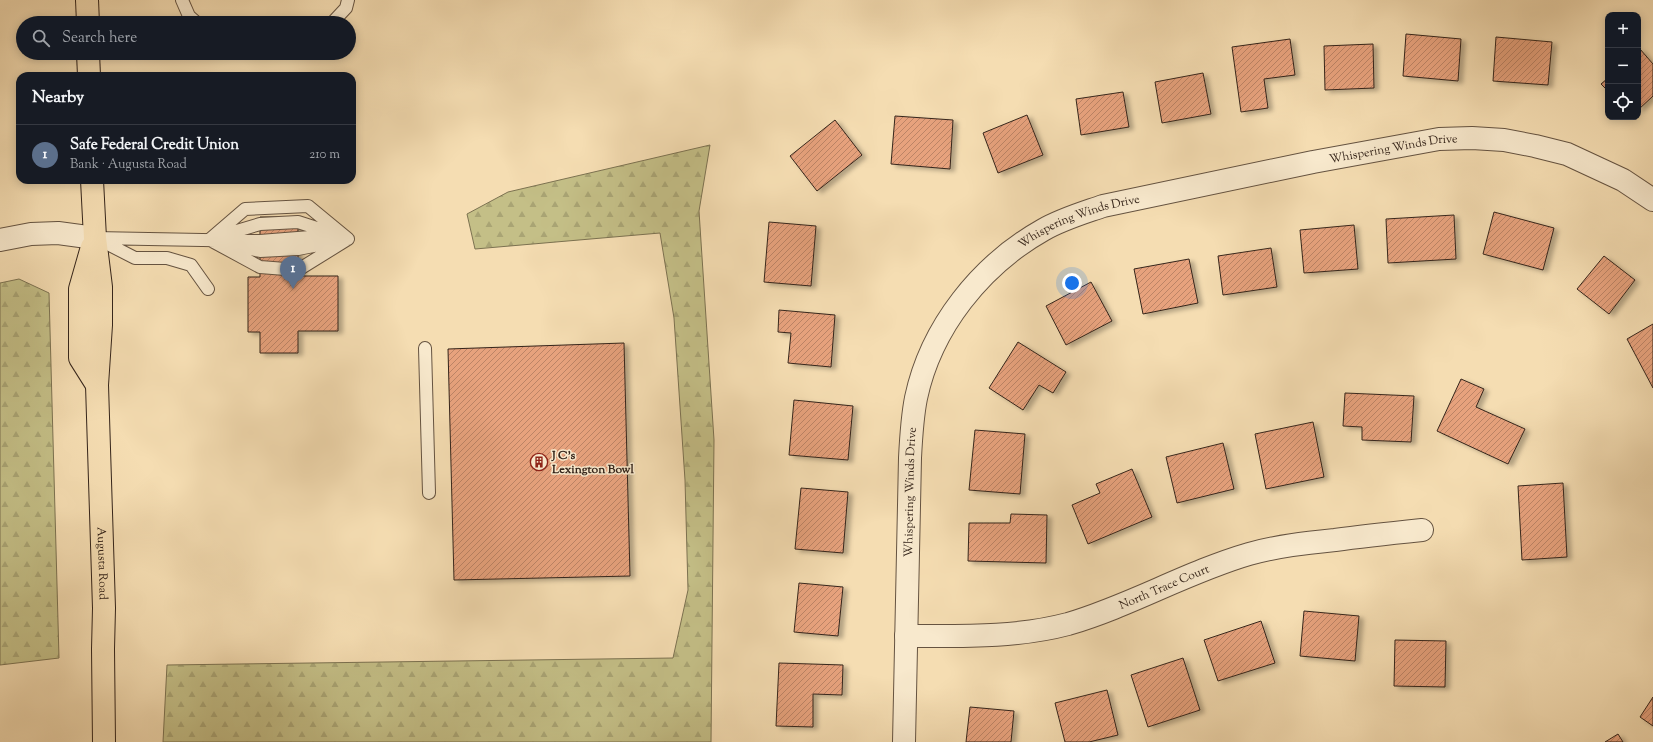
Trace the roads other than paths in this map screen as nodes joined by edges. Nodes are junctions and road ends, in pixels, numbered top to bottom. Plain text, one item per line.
1 (87, 0) edge
2 (182, 0) edge
3 (348, 0) edge
4 (88, 16) edge
5 (189, 16) edge
6 (339, 16) edge
7 (88, 60) edge
8 (89, 72) edge
9 (92, 184) edge
10 (1653, 200) edge
11 (95, 238) junction
12 (348, 239) junction
13 (0, 240) edge
14 (209, 240) junction
15 (208, 289) dead end
16 (425, 348) dead end
17 (429, 493) dead end
18 (1422, 530) dead end
19 (906, 636) junction
20 (104, 742) edge
21 (904, 742) edge

1 - 4 main road
2 - 5 lane
3 - 6 lane
7 - 8 main road
9 - 11 main road, Augusta Road
10 - 19 street, Whispering Winds Drive
11 - 13 street
11 - 14 lane
11 - 15 lane
11 - 20 main road, Augusta Road
12 - 14 lane
12 - 14 lane
12 - 14 lane
12 - 14 lane
16 - 17 lane
18 - 19 street, North Trace Court
19 - 21 street, Whispering Winds Drive

